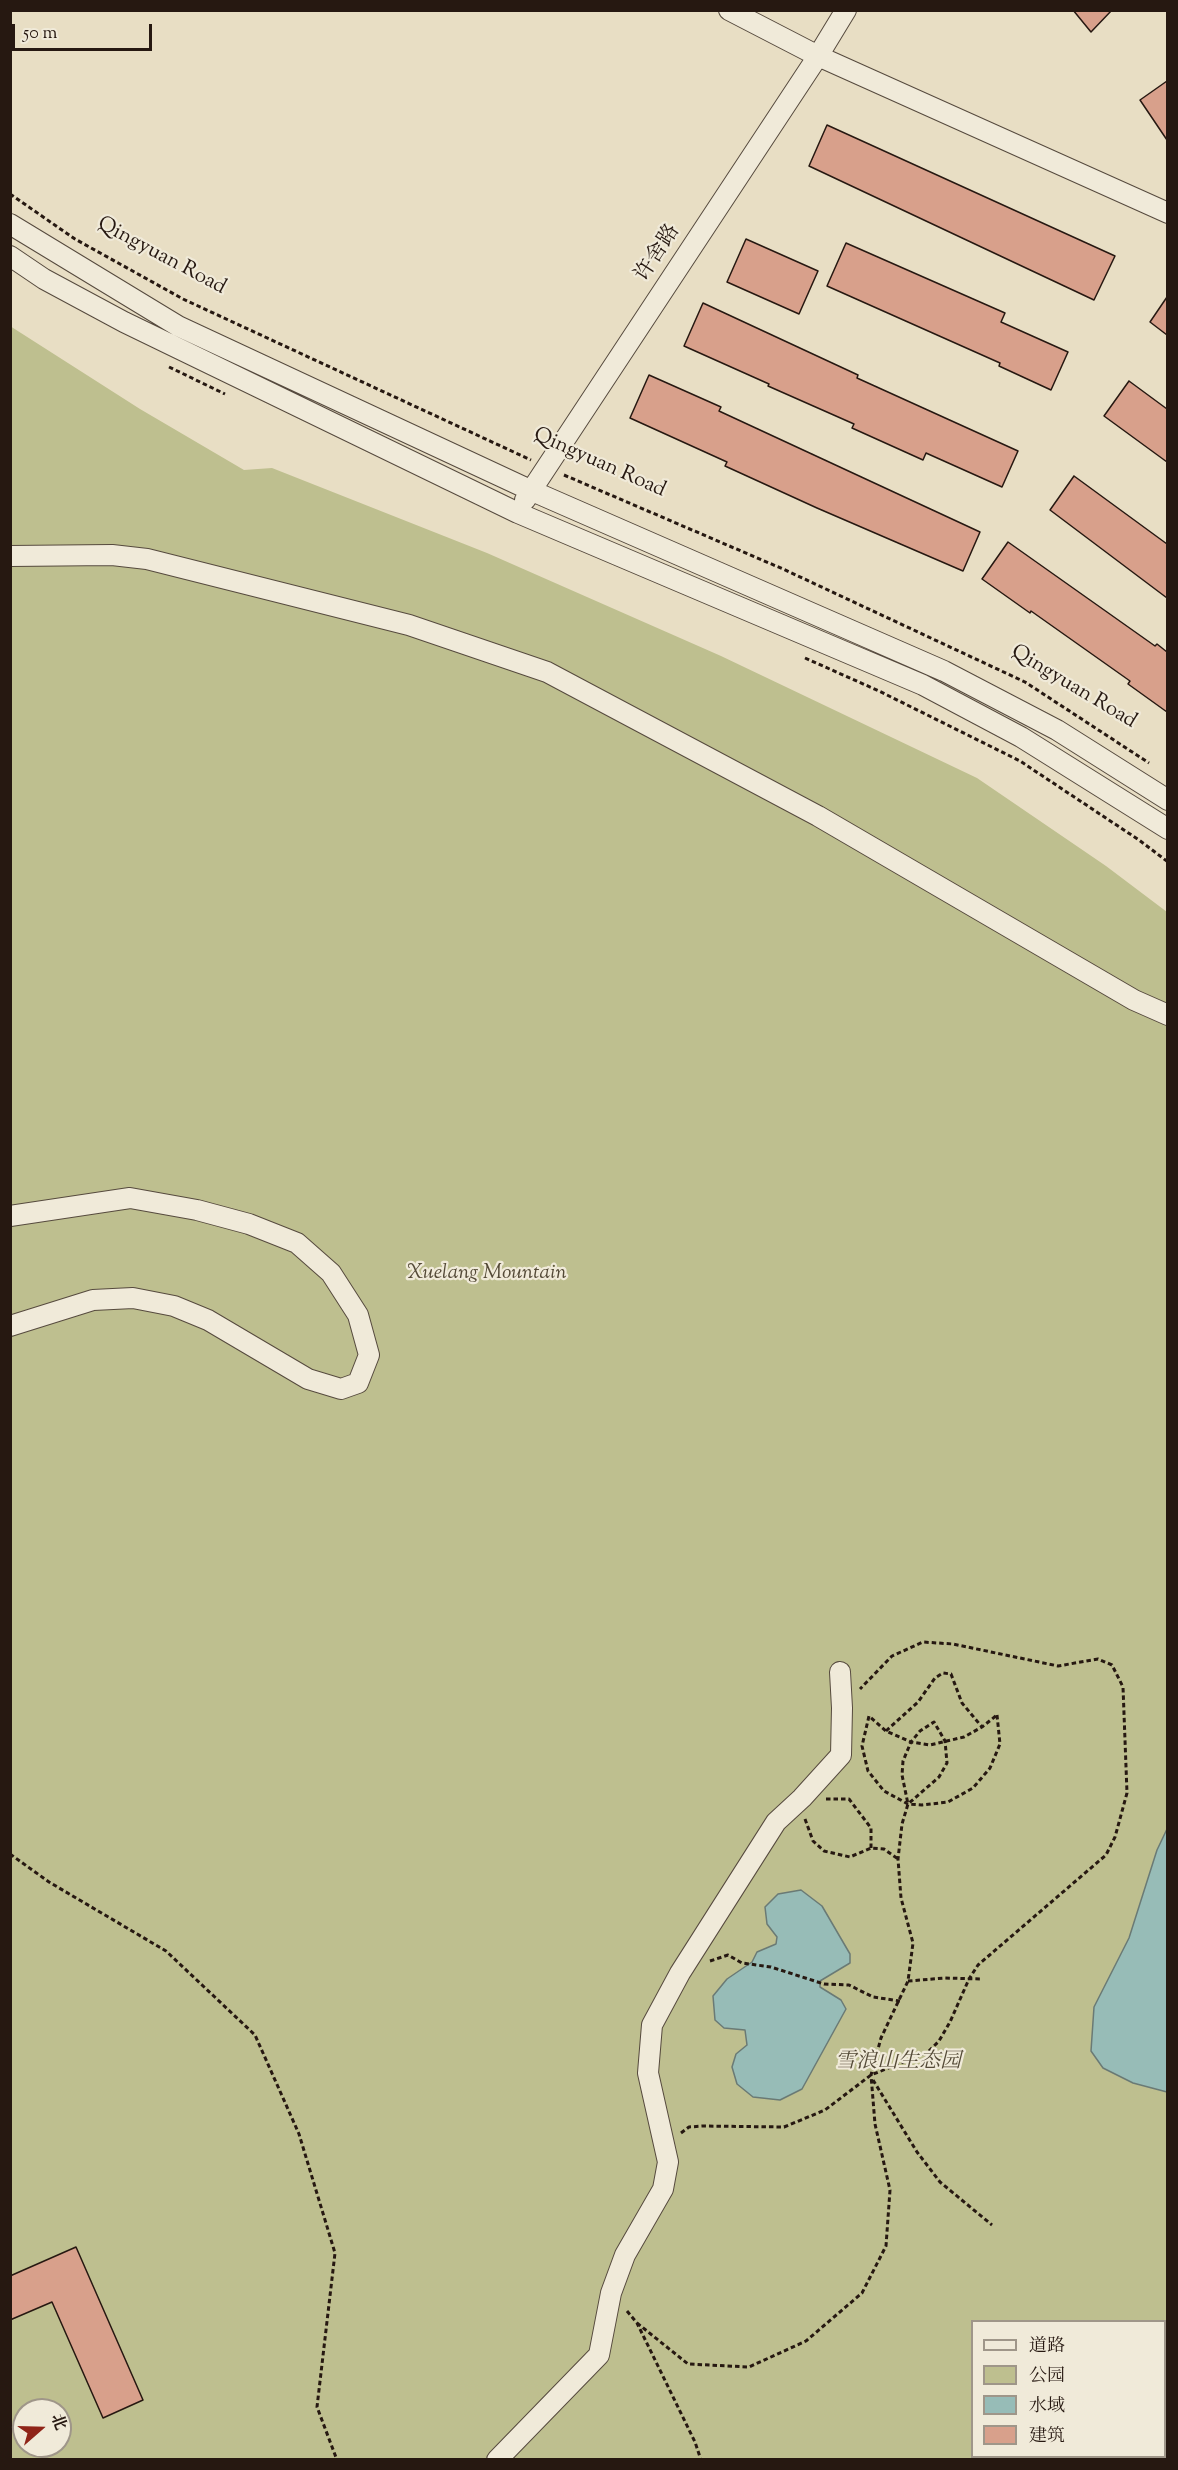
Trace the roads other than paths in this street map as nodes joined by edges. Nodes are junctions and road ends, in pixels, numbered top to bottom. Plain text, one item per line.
1 (729, 10) edge
2 (846, 10) edge
3 (818, 56) junction
4 (1167, 213) edge
5 (10, 224) edge
6 (10, 256) edge
7 (530, 490) junction
8 (516, 519) junction
9 (10, 556) edge
10 (1167, 800) edge
11 (1167, 829) edge
12 (1167, 1015) edge
13 (10, 1216) edge
14 (10, 1326) edge
15 (840, 1672) dead end
16 (497, 2460) edge

1 - 3 street
2 - 3 street, 许舍路
3 - 4 street
3 - 7 street, 许舍路
5 - 7 street
6 - 8 street
7 - 8 street, 许舍路
7 - 10 street
8 - 11 street
9 - 12 street
13 - 14 street
15 - 16 street

